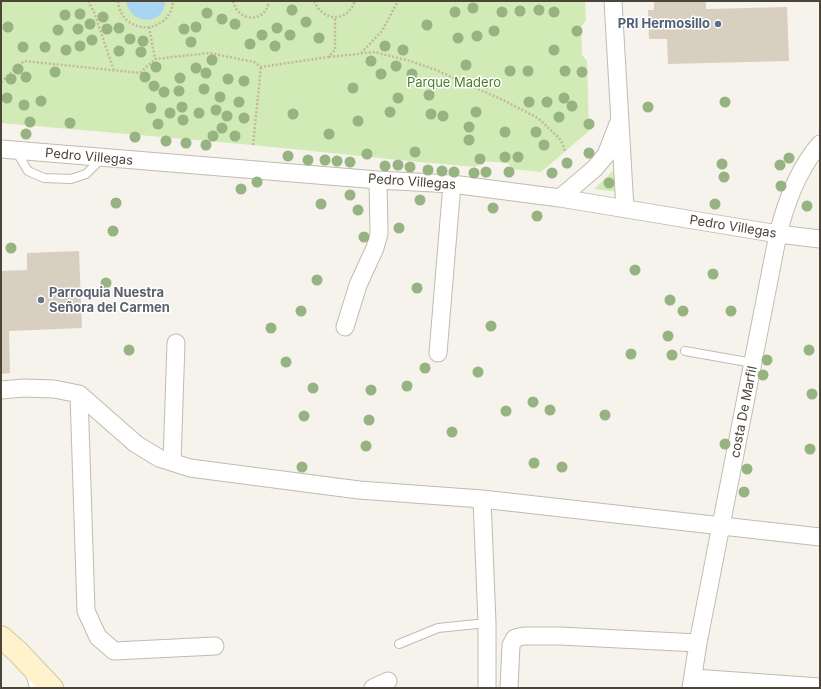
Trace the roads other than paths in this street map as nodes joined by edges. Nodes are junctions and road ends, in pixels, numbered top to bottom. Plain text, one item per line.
1 (613, 1) edge
2 (620, 118) junction
3 (820, 144) edge
4 (8, 150) edge
5 (102, 158) junction
6 (378, 180) junction
7 (452, 184) junction
8 (560, 198) junction
9 (625, 209) junction
10 (778, 234) junction
11 (820, 239) edge
12 (345, 327) dead end
13 (176, 343) dead end
14 (686, 351) dead end
15 (438, 353) dead end
16 (753, 363) junction
17 (1, 390) edge
18 (79, 394) junction
19 (172, 462) junction
20 (482, 499) junction
21 (722, 526) junction
22 (820, 536) edge
23 (487, 623) junction
24 (1, 637) edge
25 (698, 643) junction
26 (399, 644) dead end
27 (215, 646) dead end
28 (27, 660) junction
29 (692, 683) edge
30 (785, 686) edge
31 (820, 687) edge
32 (34, 688) edge
33 (52, 688) edge
34 (487, 688) edge
35 (509, 688) edge

1 - 2 street
2 - 8 street
2 - 9 street
3 - 10 street, costa De Marfil
4 - 5 street, Pedro Villegas
4 - 5 lane
5 - 6 street, Pedro Villegas
6 - 7 street, Pedro Villegas
6 - 12 street
7 - 8 street, Pedro Villegas
7 - 15 street
8 - 9 street, Pedro Villegas
9 - 10 street, Pedro Villegas
10 - 11 street, Pedro Villegas
10 - 16 street, costa De Marfil
13 - 19 street
14 - 16 lane
16 - 21 street, costa De Marfil
17 - 18 street
18 - 19 street
18 - 27 street
19 - 20 street
20 - 21 street
20 - 23 street
21 - 22 street
21 - 25 street, costa De Marfil
23 - 26 lane
23 - 34 street
24 - 28 street
25 - 29 street, costa De Marfil
25 - 35 street
28 - 32 lane
28 - 33 street
29 - 30 street
30 - 31 street

